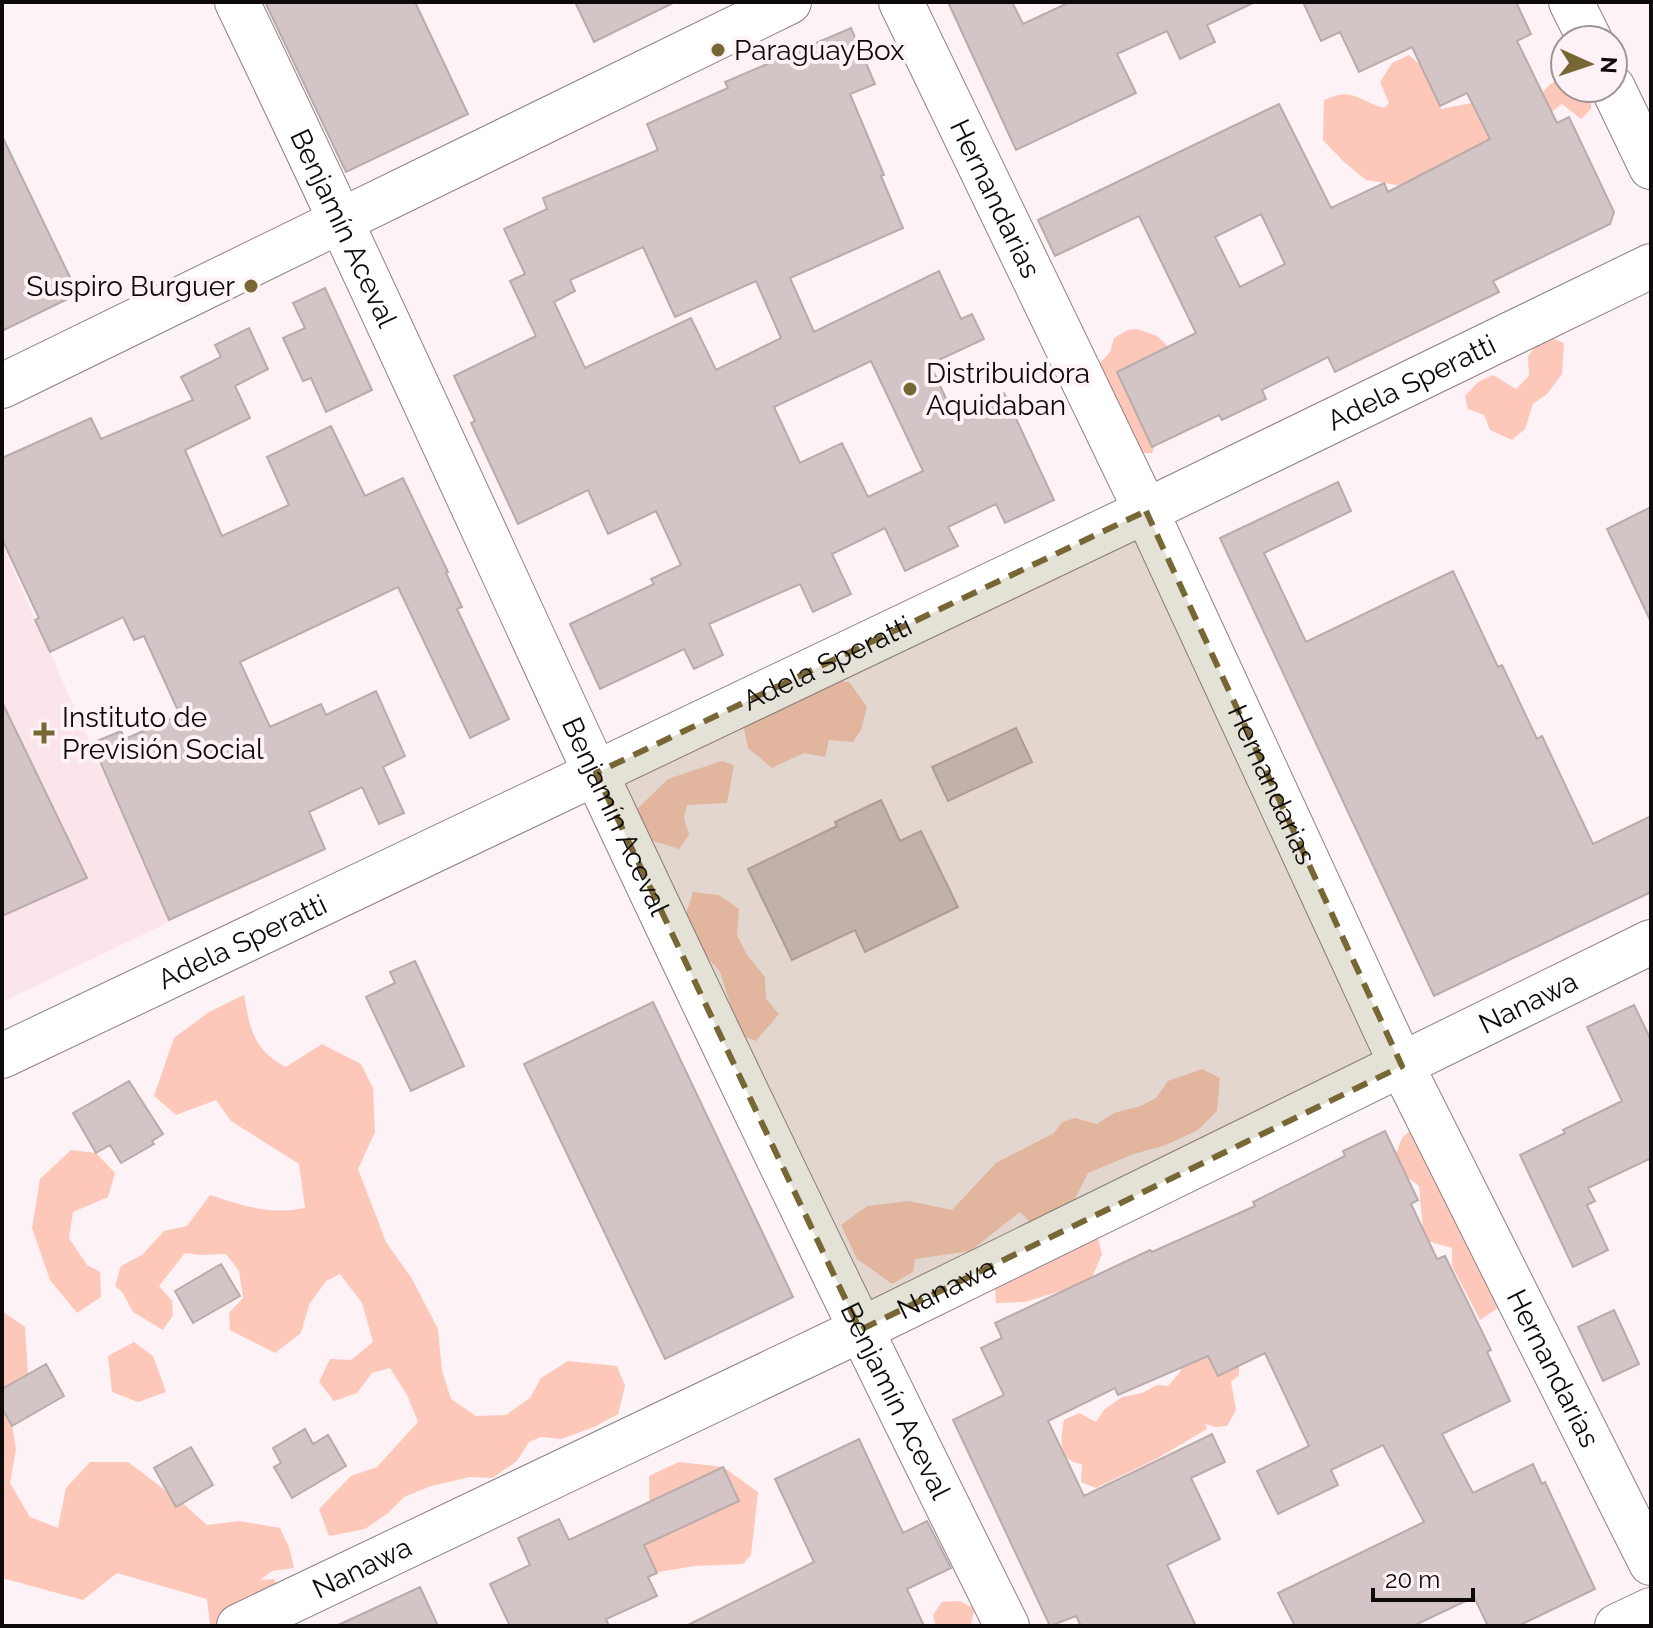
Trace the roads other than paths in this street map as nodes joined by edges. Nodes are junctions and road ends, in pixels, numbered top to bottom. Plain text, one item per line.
1 (237, 2) edge
2 (789, 2) edge
3 (901, 2) edge
4 (1571, 2) edge
5 (1582, 24) edge
6 (1621, 104) edge
7 (1651, 167) edge
8 (342, 220) junction
9 (1651, 266) edge
10 (2, 386) edge
11 (1146, 511) junction
12 (596, 773) junction
13 (1651, 942) edge
14 (2, 1056) edge
15 (1402, 1066) junction
16 (860, 1330) junction
17 (1651, 1563) edge
18 (1651, 1610) edge
19 (239, 1626) edge
20 (1007, 1626) edge
21 (1617, 1626) edge

1 - 8 street, Benjamín Aceval
2 - 8 street
3 - 11 street, Hernandarias
4 - 5 street
6 - 7 street
8 - 10 street
8 - 12 street, Benjamín Aceval
9 - 11 street, Adela Speratti
11 - 12 street, Adela Speratti
11 - 15 street, Hernandarias
12 - 14 street, Adela Speratti
12 - 16 street, Benjamín Aceval
13 - 15 street, Nanawa
15 - 16 street, Nanawa
15 - 17 street, Hernandarias
16 - 19 street, Nanawa
16 - 20 street, Benjamín Aceval
18 - 21 street

